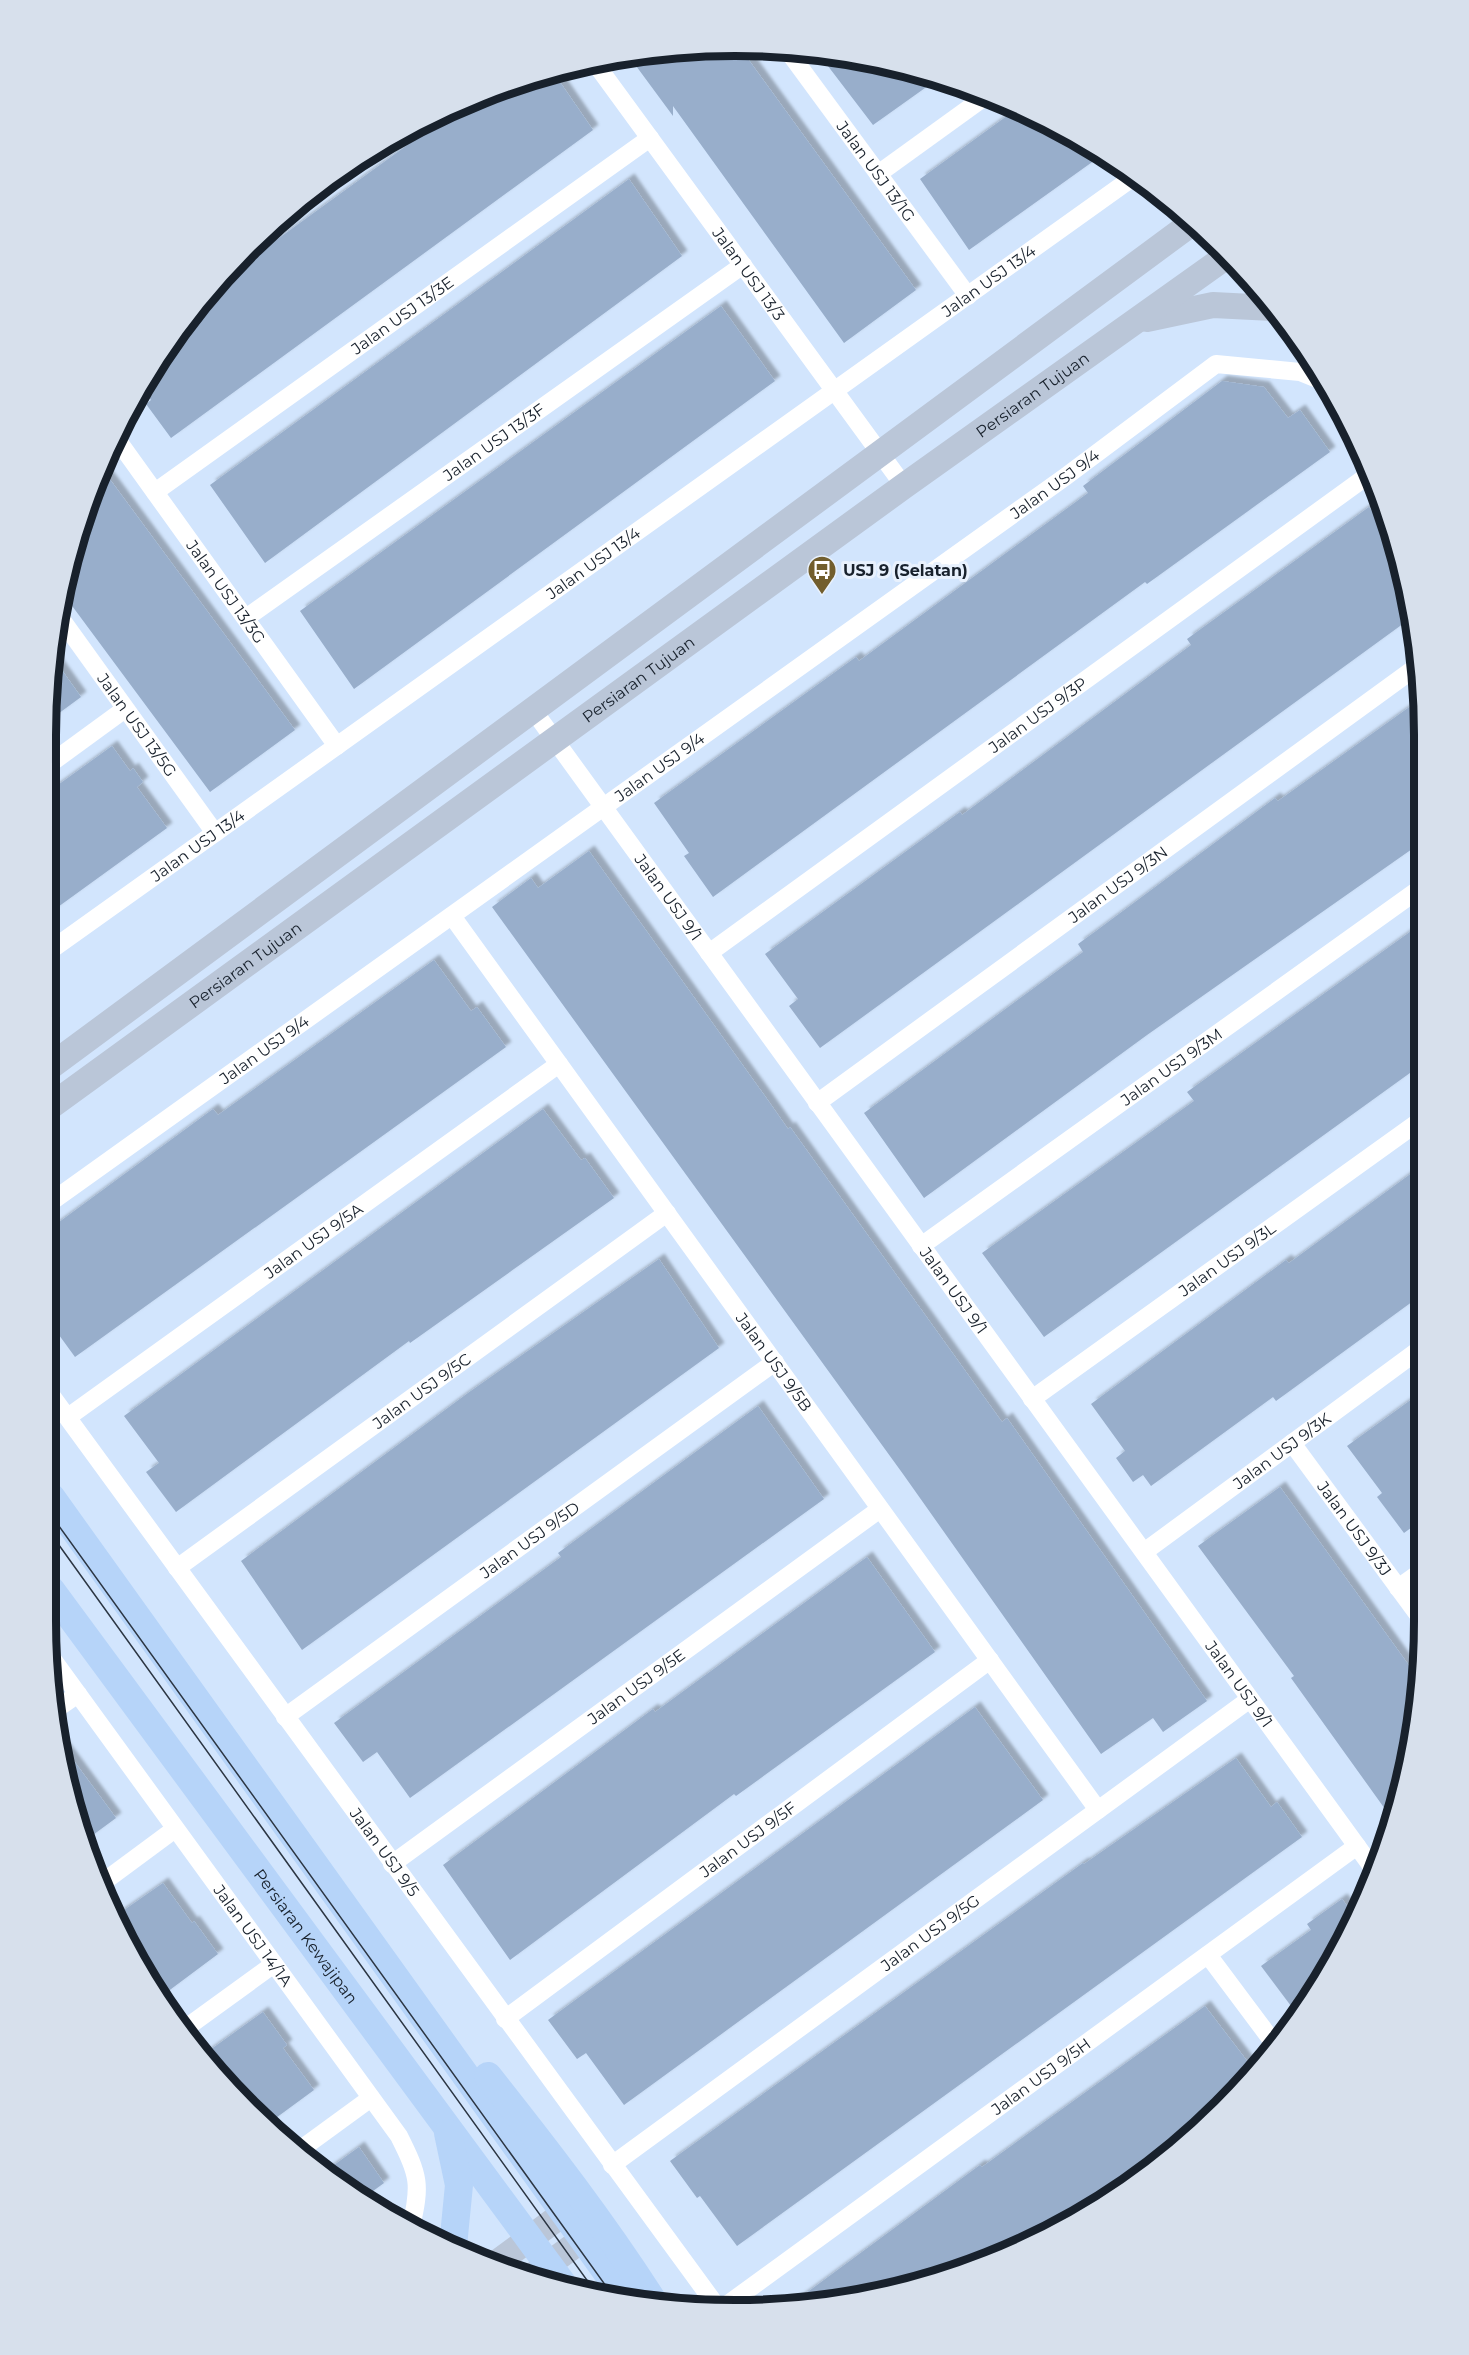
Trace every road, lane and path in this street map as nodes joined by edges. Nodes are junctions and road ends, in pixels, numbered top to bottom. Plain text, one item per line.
1 (793, 58) edge
2 (600, 70) edge
3 (979, 101) edge
4 (650, 138) junction
5 (878, 174) junction
6 (1128, 181) edge
7 (1185, 227) edge
8 (1220, 260) edge
9 (743, 265) junction
10 (968, 296) junction
11 (1262, 307) edge
12 (1136, 321) junction
13 (1311, 377) edge
14 (834, 391) junction
15 (121, 444) edge
16 (880, 453) junction
17 (1364, 479) edge
18 (903, 486) junction
19 (155, 492) junction
20 (246, 618) junction
21 (65, 625) edge
22 (1410, 671) edge
23 (125, 709) junction
24 (533, 710) junction
25 (554, 740) junction
26 (337, 746) junction
27 (56, 759) edge
28 (603, 807) junction
29 (215, 833) junction
30 (1414, 893) edge
31 (452, 915) junction
32 (56, 946) edge
33 (709, 953) junction
34 (56, 1062) edge
35 (558, 1064) junction
36 (56, 1102) edge
37 (817, 1102) junction
38 (1414, 1125) edge
39 (56, 1198) edge
40 (667, 1213) junction
41 (921, 1246) junction
42 (1414, 1354) edge
43 (775, 1362) junction
44 (1032, 1399) junction
45 (56, 1402) edge
46 (68, 1418) junction
47 (1292, 1443) junction
48 (56, 1504) edge
49 (880, 1509) junction
50 (1144, 1552) junction
51 (177, 1568) junction
52 (1414, 1577) edge
53 (1398, 1588) junction
54 (56, 1597) edge
55 (1414, 1609) edge
56 (990, 1660) junction
57 (57, 1665) edge
58 (78, 1694) junction
59 (1250, 1699) junction
60 (61, 1706) edge
61 (285, 1717) junction
62 (1098, 1810) junction
63 (175, 1828) junction
64 (1357, 1846) junction
65 (1369, 1862) edge
66 (392, 1864) junction
67 (107, 1879) edge
68 (1208, 1955) junction
69 (381, 1956) junction
70 (274, 1964) junction
71 (505, 2019) junction
72 (190, 2025) edge
73 (1270, 2038) edge
74 (371, 2098) junction
75 (446, 2124) junction
76 (305, 2146) edge
77 (612, 2165) junction
78 (564, 2214) junction
79 (413, 2218) edge
80 (454, 2238) edge
81 (530, 2238) junction
82 (583, 2240) junction
83 (503, 2258) edge
84 (547, 2272) edge
85 (550, 2273) edge
86 (619, 2289) edge
87 (649, 2294) edge
88 (710, 2299) edge
89 (734, 2300) edge

1 - 5 street, Jalan USJ 13/1G
2 - 4 street, Jalan USJ 13/3
3 - 5 street
4 - 9 street, Jalan USJ 13/3
4 - 19 street, Jalan USJ 13/3E
5 - 10 street, Jalan USJ 13/1G
6 - 10 street, Jalan USJ 13/4
7 - 16 main road, Persiaran Tujuan
8 - 12 main road, Persiaran Tujuan
9 - 14 street, Jalan USJ 13/3
9 - 20 street, Jalan USJ 13/3F
10 - 14 street, Jalan USJ 13/4
11 - 12 main road
12 - 18 main road, Persiaran Tujuan
13 - 28 street, Jalan USJ 9/4
14 - 16 street, Jalan USJ 13/3
14 - 26 street, Jalan USJ 13/4
15 - 19 street, Jalan USJ 13/3G
16 - 18 street, Jalan USJ 13/3
16 - 24 main road, Persiaran Tujuan
17 - 33 street, Jalan USJ 9/3P
18 - 25 main road, Persiaran Tujuan
19 - 20 street, Jalan USJ 13/3G
20 - 26 street, Jalan USJ 13/3G
21 - 23 street, Jalan USJ 13/5G
22 - 37 street, Jalan USJ 9/3N
23 - 27 street
23 - 29 street, Jalan USJ 13/5G
24 - 25 street, Jalan USJ 9/1
24 - 34 main road, Persiaran Tujuan
25 - 28 street, Jalan USJ 9/1
25 - 36 main road, Persiaran Tujuan
26 - 29 street, Jalan USJ 13/4
28 - 31 street, Jalan USJ 9/4
28 - 33 street, Jalan USJ 9/1
29 - 32 street, Jalan USJ 13/4
30 - 41 street, Jalan USJ 9/3M
31 - 35 street, Jalan USJ 9/5B
31 - 39 street, Jalan USJ 9/4
33 - 37 street, Jalan USJ 9/1
35 - 40 street, Jalan USJ 9/5B
35 - 46 street, Jalan USJ 9/5A
37 - 41 street, Jalan USJ 9/1
38 - 44 street, Jalan USJ 9/3L
40 - 43 street, Jalan USJ 9/5B
40 - 51 street, Jalan USJ 9/5C
41 - 44 street, Jalan USJ 9/1
42 - 47 street, Jalan USJ 9/3K
43 - 49 street, Jalan USJ 9/5B
43 - 61 street, Jalan USJ 9/5D
44 - 50 street, Jalan USJ 9/1
45 - 46 street, Jalan USJ 9/5
46 - 51 street, Jalan USJ 9/5
47 - 50 street, Jalan USJ 9/3K
47 - 53 street, Jalan USJ 9/3J
48 - 69 main road
49 - 56 street, Jalan USJ 9/5B
49 - 66 street, Jalan USJ 9/5E
50 - 59 street, Jalan USJ 9/1
51 - 61 street, Jalan USJ 9/5
52 - 53 street
53 - 55 street, Jalan USJ 9/3J
54 - 75 main road, Persiaran Kewajipan
56 - 62 street, Jalan USJ 9/5B
56 - 71 street, Jalan USJ 9/5F
57 - 58 street, Jalan USJ 14/1A
58 - 60 street
58 - 63 street, Jalan USJ 14/1A
59 - 62 street, Jalan USJ 9/5G
59 - 64 street, Jalan USJ 9/1
61 - 66 street, Jalan USJ 9/5
62 - 77 street, Jalan USJ 9/5G
63 - 67 street
63 - 70 street, Jalan USJ 14/1A
64 - 65 street, Jalan USJ 9/1
64 - 68 street, Jalan USJ 9/5H
66 - 71 street, Jalan USJ 9/5
68 - 73 street
68 - 89 street, Jalan USJ 9/5H
69 - 78 main road
69 - 87 main road
70 - 72 street
70 - 74 street, Jalan USJ 14/1A
71 - 77 street, Jalan USJ 9/5
74 - 76 street
74 - 79 street, Jalan USJ 14/1A
75 - 80 main road
75 - 81 main road, Persiaran Kewajipan
77 - 88 street, Jalan USJ 9/5
78 - 81 main road
78 - 82 main road
81 - 83 main road
81 - 84 main road, Persiaran Kewajipan
82 - 85 main road
82 - 86 main road

